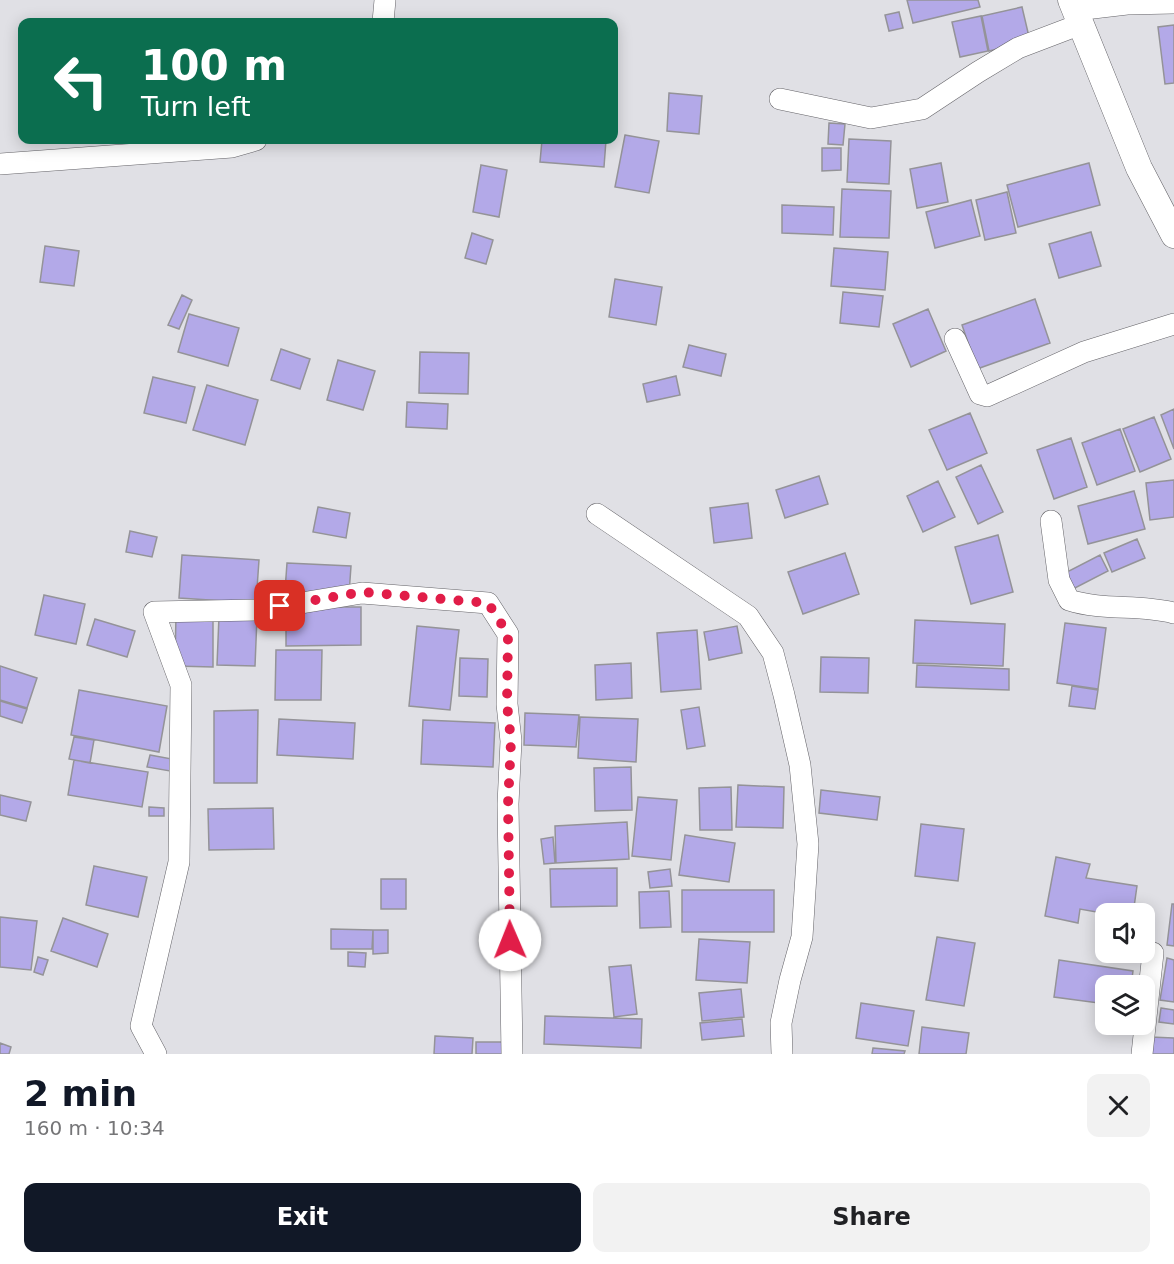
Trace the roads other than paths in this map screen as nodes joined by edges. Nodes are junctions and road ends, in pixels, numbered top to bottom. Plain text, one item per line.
1 (385, 0) edge
2 (1174, 3) edge
3 (1076, 11) edge
4 (383, 18) edge
5 (780, 99) dead end
6 (242, 144) edge
7 (0, 164) edge
8 (1174, 235) edge
9 (1174, 324) edge
10 (955, 339) dead end
11 (597, 514) dead end
12 (1051, 521) dead end
13 (1174, 613) edge
14 (1151, 963) edge
15 (156, 1054) edge
16 (512, 1054) edge
17 (782, 1054) edge
18 (1142, 1054) edge

1 - 4 street
2 - 3 street
3 - 5 street
3 - 8 street
6 - 7 street
9 - 10 street
11 - 17 street
12 - 13 street
14 - 18 street
15 - 16 street

